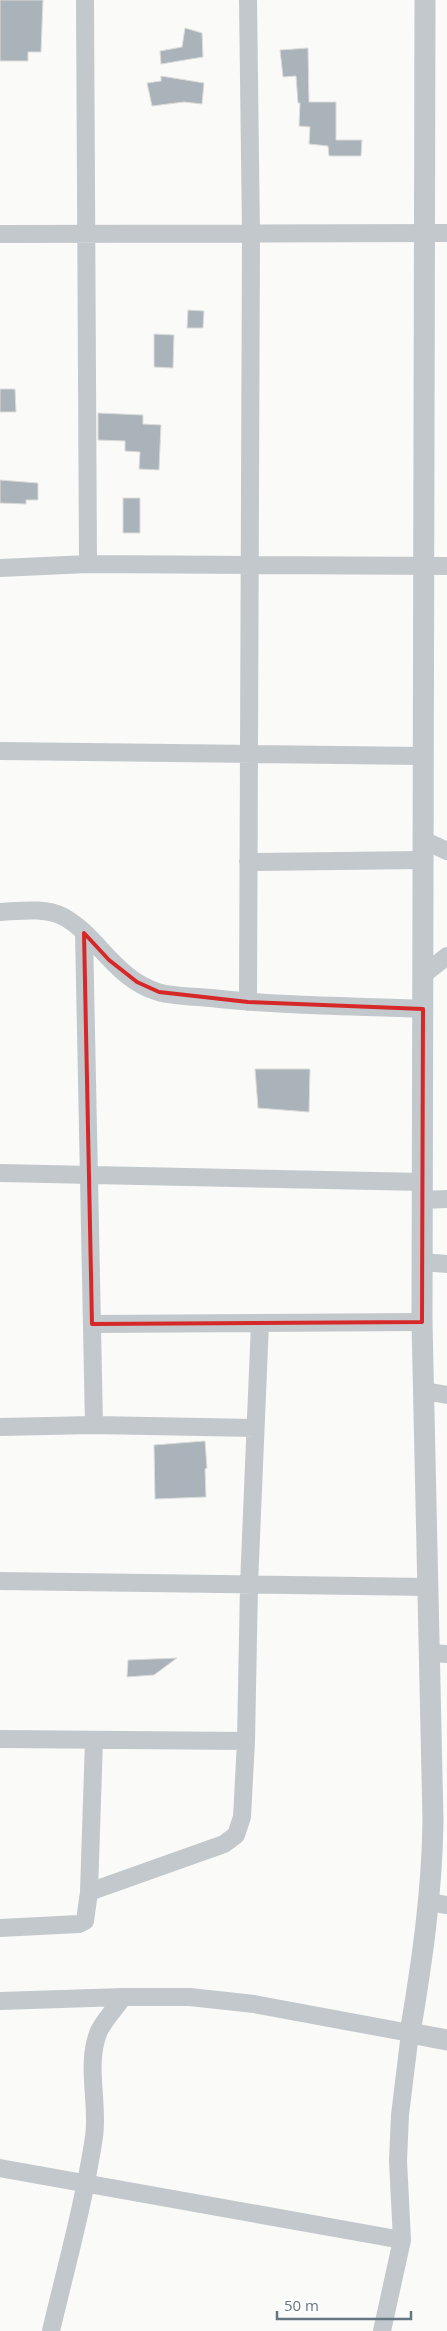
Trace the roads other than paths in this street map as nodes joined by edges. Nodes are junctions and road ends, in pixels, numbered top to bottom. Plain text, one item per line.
1 (85, 0) edge
2 (248, 0) edge
3 (425, 0) edge
4 (424, 232) junction
5 (447, 232) edge
6 (85, 233) junction
7 (0, 234) edge
8 (251, 235) junction
9 (88, 564) junction
10 (249, 566) junction
11 (423, 566) junction
12 (447, 566) edge
13 (0, 568) edge
14 (0, 751) edge
15 (248, 753) junction
16 (422, 756) junction
17 (423, 850) junction
18 (447, 851) edge
19 (248, 862) junction
20 (0, 912) edge
21 (84, 933) junction
22 (447, 956) edge
23 (423, 975) junction
24 (248, 1002) junction
25 (423, 1009) junction
26 (0, 1173) edge
27 (89, 1175) junction
28 (423, 1191) junction
29 (447, 1199) edge
30 (423, 1262) junction
31 (447, 1264) edge
32 (422, 1322) junction
33 (260, 1323) junction
34 (92, 1324) junction
35 (424, 1391) junction
36 (447, 1394) edge
37 (94, 1425) junction
38 (0, 1428) edge
39 (255, 1428) junction
40 (0, 1581) edge
41 (249, 1585) junction
42 (428, 1587) junction
43 (438, 1653) edge
44 (0, 1739) edge
45 (94, 1740) junction
46 (246, 1740) junction
47 (89, 1892) junction
48 (438, 1904) edge
49 (0, 1928) edge
50 (123, 1997) junction
51 (0, 2001) edge
52 (410, 2033) junction
53 (447, 2040) edge
54 (0, 2168) edge
55 (86, 2184) junction
56 (402, 2240) junction
57 (51, 2331) edge
58 (382, 2331) edge

1 - 6 street
2 - 8 street
3 - 4 street
4 - 5 street
4 - 8 street
4 - 11 street
6 - 7 street
6 - 8 street
6 - 9 street
8 - 10 street
9 - 10 street
9 - 13 street
10 - 11 street
10 - 15 street
11 - 12 street
11 - 16 street
14 - 15 street
15 - 16 street
15 - 19 street
16 - 17 street
17 - 18 street
17 - 19 street
17 - 23 street
19 - 24 street
20 - 21 street
21 - 24 street
21 - 27 street
22 - 23 street
23 - 25 street
24 - 25 street
25 - 28 street
26 - 27 street
27 - 28 street
27 - 34 street
28 - 29 street
28 - 30 street
30 - 31 street
30 - 32 street
32 - 33 street
32 - 35 street
33 - 34 street
33 - 39 street
34 - 37 street
35 - 36 street
35 - 42 street
37 - 38 street
37 - 39 street
39 - 41 street
40 - 41 street
41 - 42 street
41 - 46 street
42 - 43 street
43 - 48 street
44 - 45 street
45 - 46 street
45 - 47 street
46 - 47 street
47 - 49 street
48 - 52 street
50 - 51 street
50 - 52 street
50 - 55 street
52 - 53 street
52 - 56 street
54 - 55 street
55 - 56 street
55 - 57 street
56 - 58 street

